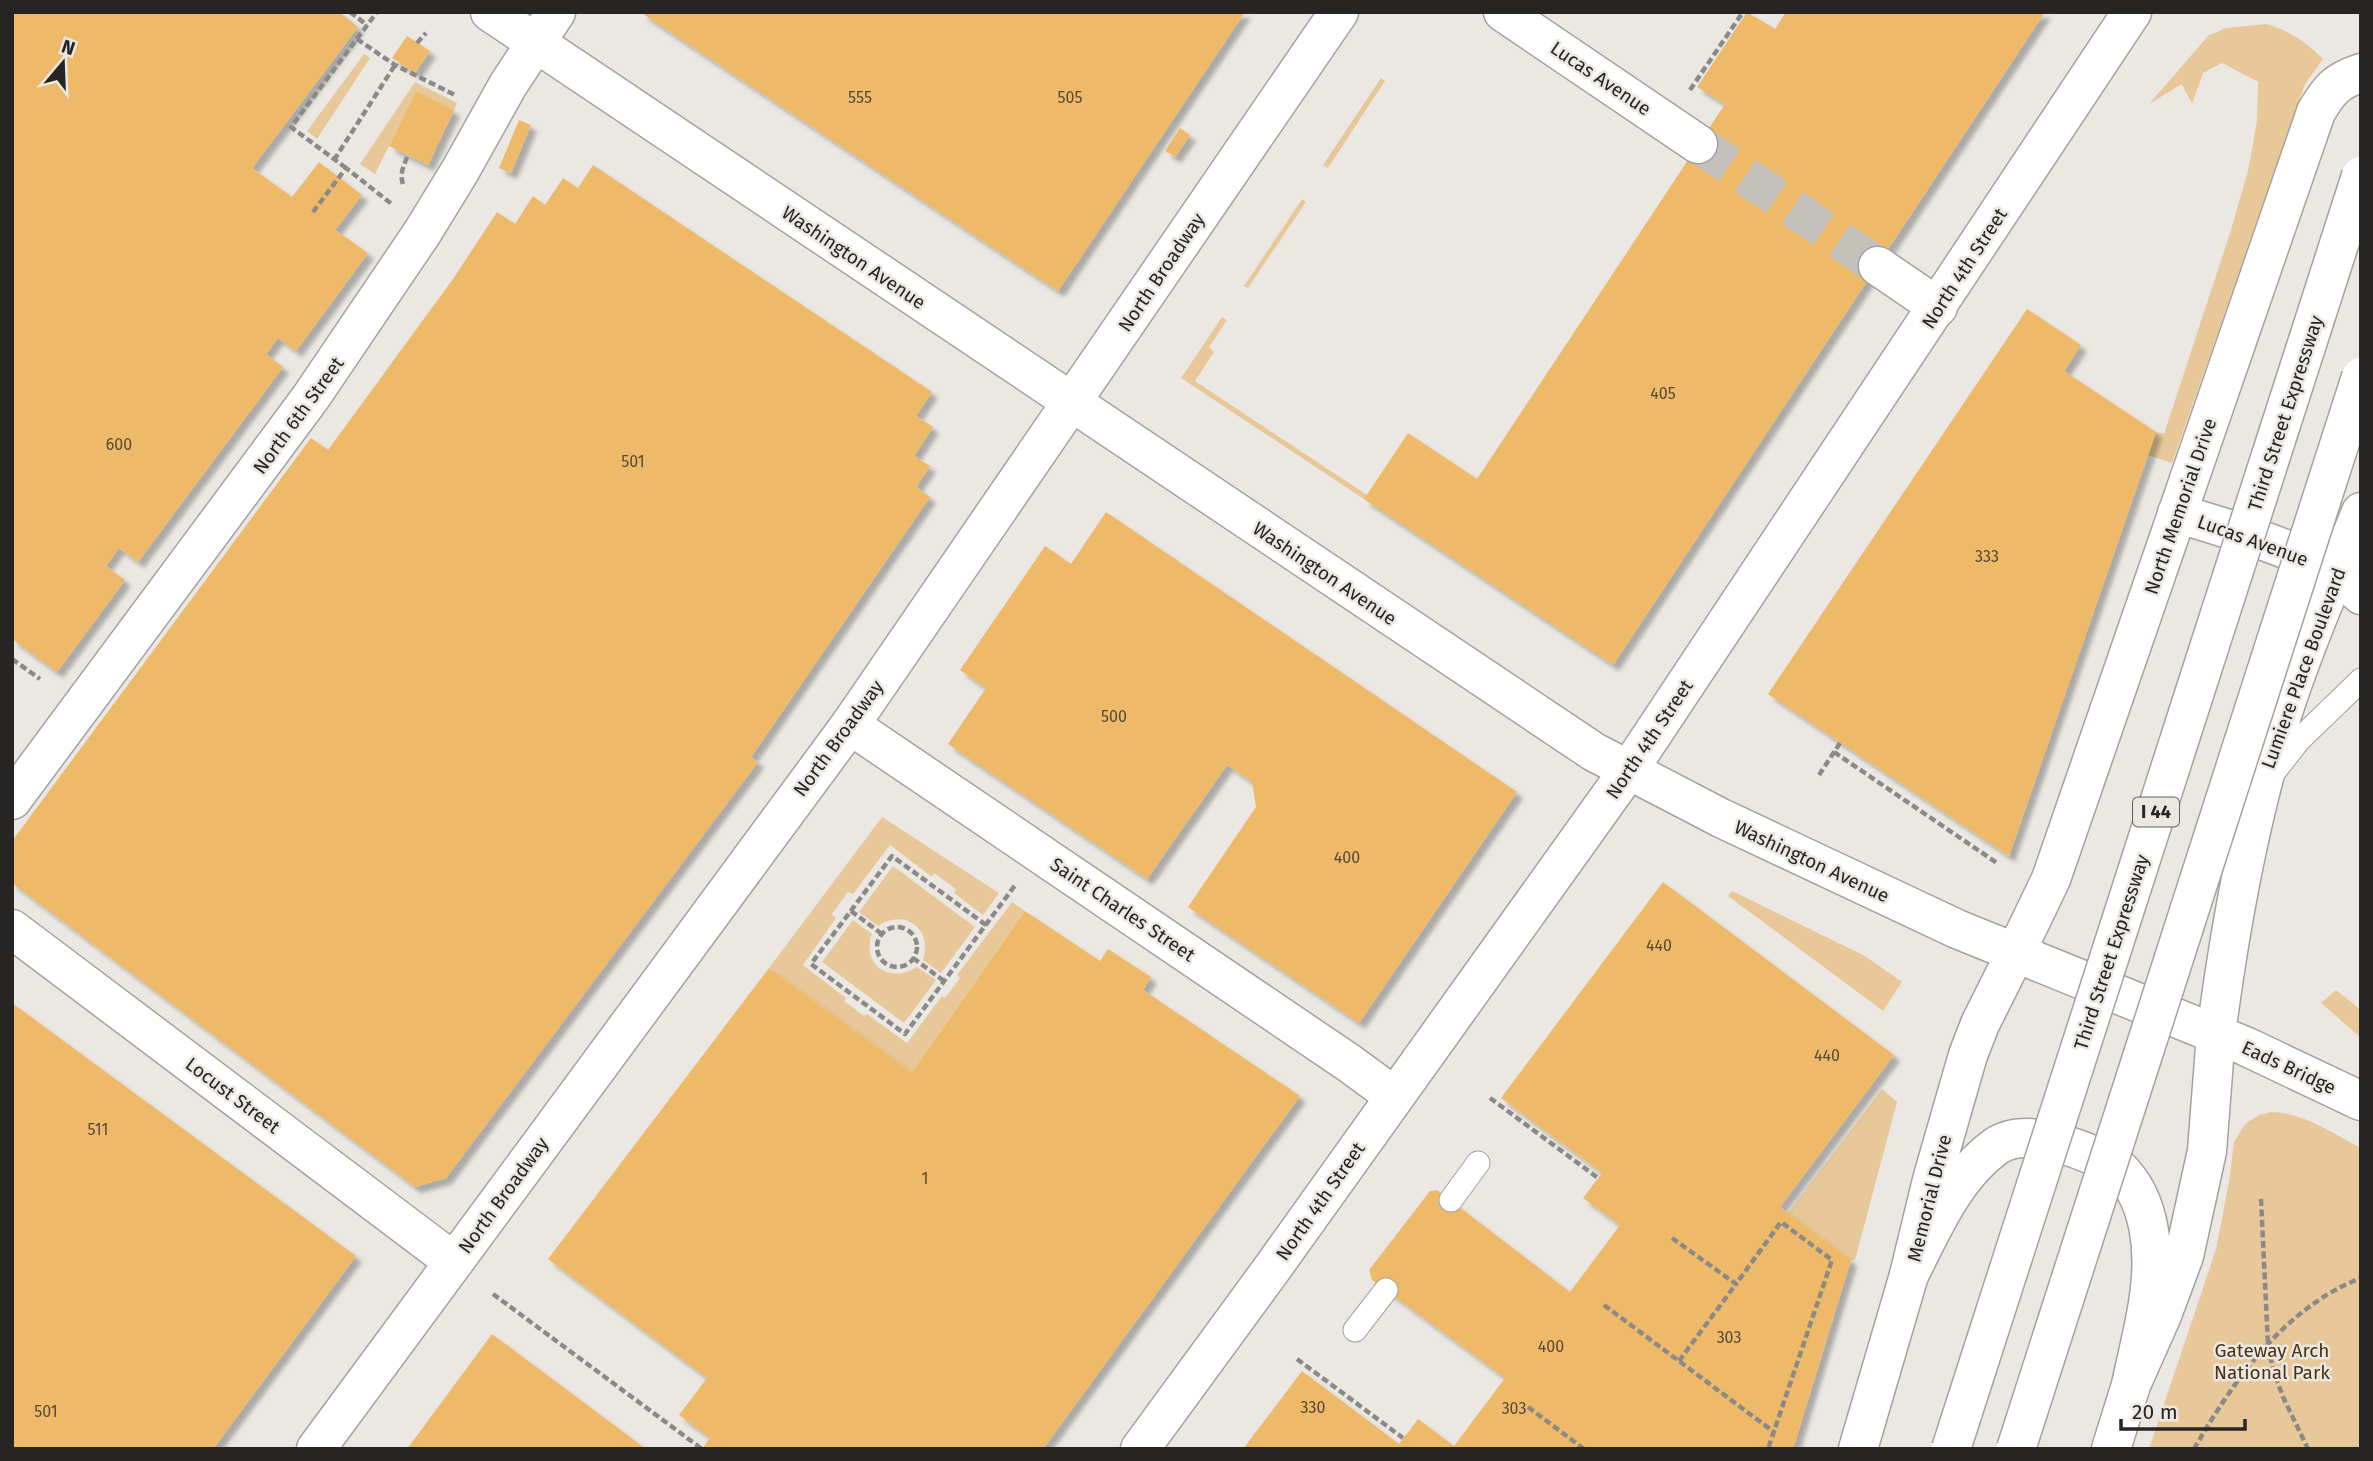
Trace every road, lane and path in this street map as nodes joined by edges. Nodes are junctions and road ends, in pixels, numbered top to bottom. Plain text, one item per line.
1 (350, 12) edge
2 (377, 12) edge
3 (490, 12) edge
4 (1339, 12) edge
5 (1503, 12) edge
6 (1743, 12) edge
7 (2132, 12) edge
8 (367, 25) junction
9 (546, 28) edge
10 (426, 33) dead end
11 (357, 38) junction
12 (417, 43) dead end
13 (395, 65) junction
14 (2361, 72) edge
15 (1690, 91) dead end
16 (466, 100) dead end
17 (1698, 145) tunnel mouth
18 (408, 155) dead end
19 (334, 160) junction
20 (346, 168) junction
21 (2361, 176) edge
22 (405, 190) dead end
23 (399, 209) dead end
24 (313, 212) dead end
25 (1878, 266) tunnel mouth
26 (1938, 307) junction
27 (2361, 377) edge
28 (1072, 402) junction
29 (2361, 512) edge
30 (2177, 513) junction
31 (2348, 585) edge
32 (12, 659) edge
33 (18, 663) junction
34 (12, 670) edge
35 (40, 679) dead end
36 (2361, 680) edge
37 (850, 724) junction
38 (1840, 743) dead end
39 (1834, 752) junction
40 (1628, 771) junction
41 (1819, 775) dead end
42 (2260, 793) junction
43 (12, 800) edge
44 (1997, 863) dead end
45 (1004, 900) dead end
46 (851, 911) junction
47 (986, 925) junction
48 (12, 929) edge
49 (882, 934) junction
50 (2015, 954) junction
51 (914, 958) junction
52 (944, 981) junction
53 (2216, 1034) junction
54 (1394, 1096) junction
55 (1490, 1098) dead end
56 (2361, 1101) edge
57 (1478, 1163) dead end
58 (1598, 1178) dead end
59 (2261, 1199) dead end
60 (1451, 1200) dead end
61 (1672, 1238) dead end
62 (454, 1262) junction
63 (1909, 1275) junction
64 (2361, 1279) edge
65 (1736, 1283) junction
66 (1386, 1290) dead end
67 (493, 1294) dead end
68 (1604, 1306) dead end
69 (1355, 1330) dead end
70 (2268, 1345) junction
71 (1297, 1359) dead end
72 (1679, 1361) junction
73 (2132, 1385) junction
74 (1528, 1407) dead end
75 (1774, 1432) junction
76 (1403, 1438) dead end
77 (316, 1449) edge
78 (702, 1449) edge
79 (1140, 1449) edge
80 (1584, 1449) edge
81 (1768, 1449) edge
82 (1858, 1449) edge
83 (1951, 1449) edge
84 (2016, 1449) edge
85 (2111, 1449) edge
86 (2194, 1449) edge
87 (2308, 1449) edge

1 - 8 path
2 - 8 path
3 - 9 main road, Washington Avenue
4 - 28 main road, North Broadway
5 - 17 main road, Lucas Avenue
6 - 15 path
7 - 26 main road, North 4th Street
8 - 11 path
9 - 28 main road, Washington Avenue
9 - 43 main road, North 6th Street
10 - 12 path
11 - 13 path
11 - 19 path
13 - 16 path
13 - 19 path
14 - 30 main road, North Memorial Drive
18 - 22 path
19 - 20 path
20 - 23 path
20 - 24 path
21 - 83 main road, Third Street Expressway / I 44, bridge
25 - 26 main road
26 - 40 main road, North 4th Street
27 - 84 main road, bridge
28 - 37 main road, North Broadway
28 - 40 main road, Washington Avenue
29 - 31 main road, Lumiere Place Boulevard
30 - 31 main road, Lucas Avenue
30 - 50 main road, North Memorial Drive
31 - 42 main road, Lumiere Place Boulevard
32 - 33 path
33 - 34 path
33 - 35 path
36 - 42 lane
37 - 54 main road, Saint Charles Street
37 - 62 main road, North Broadway
38 - 39 path
39 - 41 path
39 - 44 path
40 - 50 main road, Washington Avenue
40 - 54 main road, North 4th Street
42 - 53 main road, Lumiere Place Boulevard
45 - 47 path
46 - 47 path
46 - 49 path
46 - 52 path
47 - 52 path
48 - 62 main road, Locust Street
49 - 51 path
49 - 51 path
50 - 53 main road, Washington Avenue
50 - 63 main road, Memorial Drive
51 - 52 path
53 - 56 main road, Eads Bridge
53 - 73 main road, Lumiere Place Boulevard
54 - 79 main road, North 4th Street
55 - 58 path
57 - 60 lane
59 - 70 path
61 - 65 path
62 - 77 main road, North Broadway
63 - 73 main road
63 - 82 main road, Memorial Drive
64 - 70 path
65 - 72 path
65 - 75 path
66 - 69 lane
67 - 78 path
68 - 72 path
70 - 86 path
70 - 87 path
71 - 76 path
72 - 75 path
73 - 85 main road
74 - 80 path
75 - 81 path

